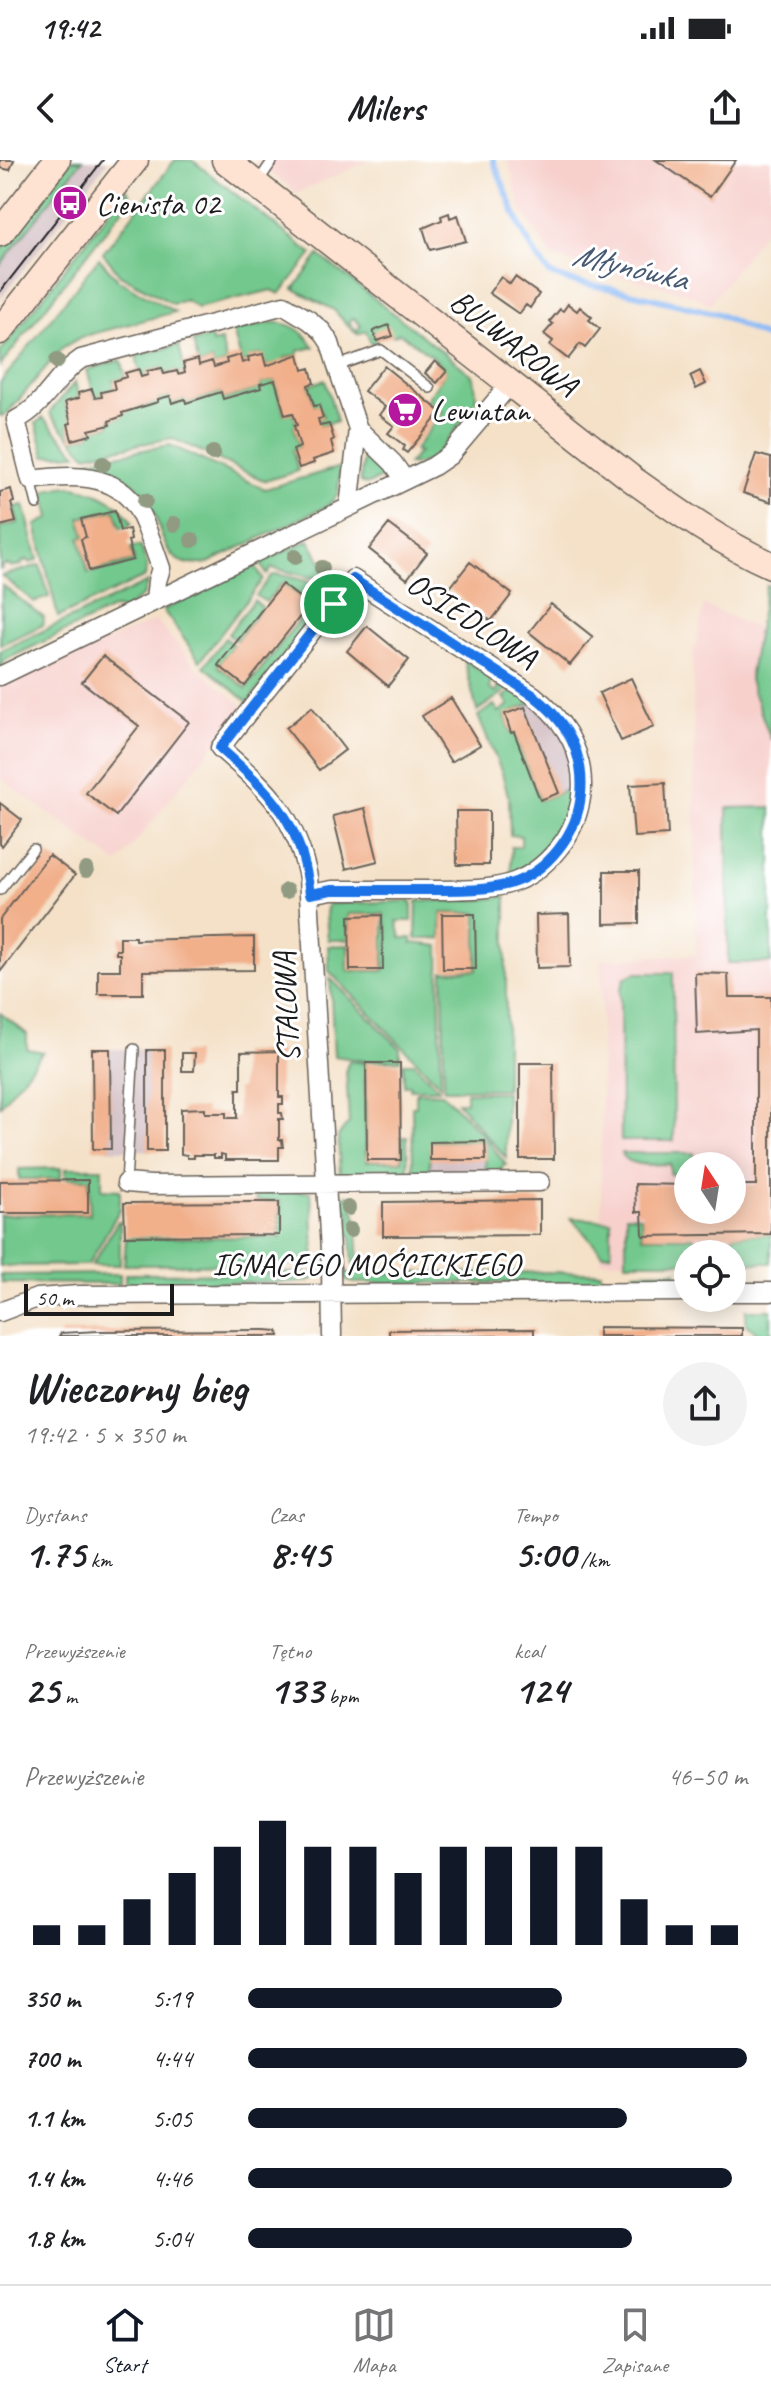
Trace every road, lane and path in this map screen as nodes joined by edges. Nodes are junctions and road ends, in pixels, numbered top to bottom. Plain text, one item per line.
1 (57, 160) edge
2 (135, 160) edge
3 (225, 160) edge
4 (273, 160) edge
5 (257, 184) junction
6 (1, 230) edge
7 (0, 331) edge
8 (337, 366) junction
9 (511, 383) junction
10 (430, 388) dead end
11 (358, 429) junction
12 (31, 480) junction
13 (405, 480) junction
14 (37, 504) dead end
15 (349, 507) junction
16 (771, 565) edge
17 (161, 568) junction
18 (196, 583) junction
19 (155, 601) junction
20 (0, 676) edge
21 (220, 748) joint
22 (33, 849) dead end
23 (0, 890) edge
24 (310, 894) junction
25 (134, 1049) dead end
26 (540, 1182) dead end
27 (126, 1183) joint
28 (326, 1184) junction
29 (674, 1292) edge
30 (746, 1292) edge
31 (771, 1292) edge
32 (332, 1294) junction
33 (0, 1312) edge
34 (332, 1336) edge

1 - 6 street
2 - 7 street
3 - 5 street, BULWAROWA
4 - 5 lane
5 - 9 street, BULWAROWA
8 - 10 lane
8 - 11 street
8 - 12 street
9 - 13 street
9 - 16 street, BULWAROWA
11 - 13 street
11 - 15 street
12 - 14 lane
12 - 17 street
13 - 15 street
15 - 18 street
17 - 18 street
17 - 19 street
18 - 19 street
19 - 20 street
21 - 24 street, STALOWA
21 - 24 street, OSIEDLOWA
22 - 23 lane
24 - 28 street, STALOWA
25 - 27 lane
26 - 28 street
27 - 28 street
28 - 32 street, STALOWA
29 - 32 street, IGNACEGO MOŚCICKIEGO
30 - 31 street
32 - 33 street, IGNACEGO MOŚCICKIEGO
32 - 34 street, STALOWA

